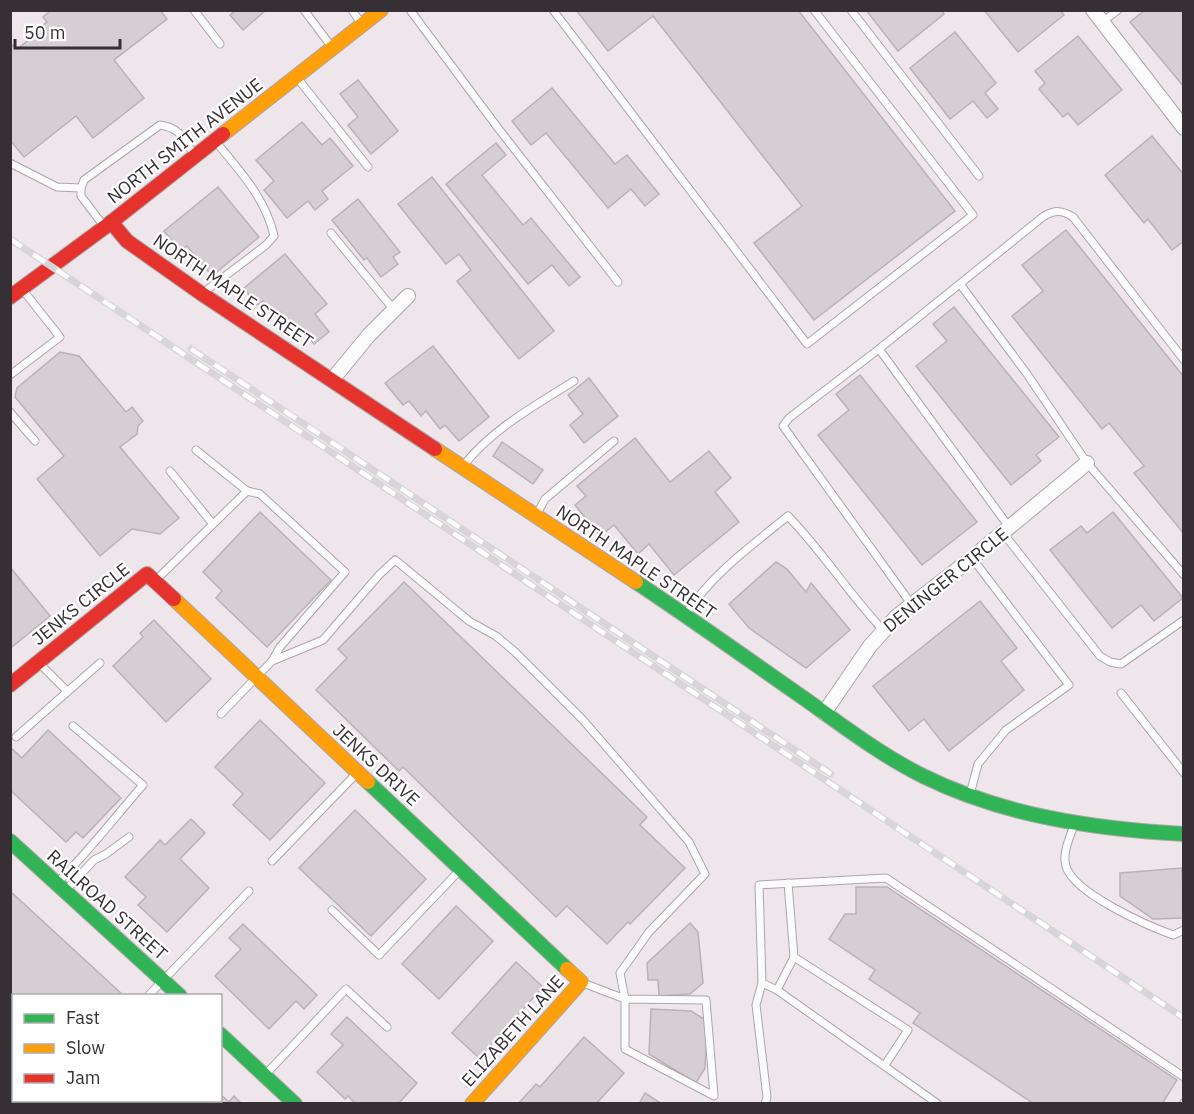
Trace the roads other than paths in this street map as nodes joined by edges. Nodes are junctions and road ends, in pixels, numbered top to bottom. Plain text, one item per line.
1 (194, 10) edge
2 (304, 10) edge
3 (352, 10) edge
4 (381, 10) edge
5 (410, 10) edge
6 (553, 10) edge
7 (814, 10) edge
8 (851, 10) edge
9 (1093, 10) edge
10 (1118, 10) edge
11 (1102, 22) junction
12 (363, 25) junction
13 (219, 44) dead end
14 (333, 48) junction
15 (296, 77) junction
16 (1183, 127) edge
17 (214, 140) junction
18 (195, 156) junction
19 (10, 163) edge
20 (368, 167) dead end
21 (979, 176) dead end
22 (81, 188) junction
23 (108, 224) junction
24 (331, 233) dead end
25 (618, 282) dead end
26 (960, 284) junction
27 (16, 293) edge
28 (202, 294) junction
29 (408, 296) dead end
30 (394, 310) junction
31 (879, 349) junction
32 (1184, 360) edge
33 (10, 375) edge
34 (332, 380) junction
35 (574, 381) dead end
36 (10, 412) edge
37 (35, 441) dead end
38 (614, 441) dead end
39 (196, 450) dead end
40 (1087, 463) junction
41 (462, 467) junction
42 (170, 471) dead end
43 (247, 491) junction
44 (535, 516) junction
45 (212, 524) junction
46 (1006, 530) junction
47 (972, 558) junction
48 (1184, 575) edge
49 (151, 577) junction
50 (912, 605) junction
51 (685, 615) junction
52 (1184, 620) edge
53 (883, 630) junction
54 (272, 661) junction
55 (39, 662) junction
56 (100, 663) dead end
57 (256, 676) junction
58 (10, 685) edge
59 (67, 691) junction
60 (1121, 693) dead end
61 (824, 713) junction
62 (221, 714) dead end
63 (73, 726) dead end
64 (16, 737) dead end
65 (358, 772) junction
66 (1184, 772) edge
67 (970, 795) junction
68 (1074, 824) junction
69 (1184, 834) edge
70 (129, 837) dead end
71 (10, 841) edge
72 (272, 861) dead end
73 (461, 869) junction
74 (788, 883) junction
75 (61, 887) junction
76 (249, 891) dead end
77 (332, 910) dead end
78 (1184, 930) edge
79 (794, 957) junction
80 (162, 979) junction
81 (581, 982) junction
82 (762, 984) junction
83 (777, 990) junction
84 (150, 994) edge
85 (178, 994) edge
86 (625, 999) junction
87 (387, 1027) dead end
88 (222, 1036) edge
89 (885, 1065) junction
90 (265, 1075) junction
91 (1184, 1077) edge
92 (295, 1104) edge
93 (472, 1104) edge
94 (765, 1104) edge
95 (938, 1104) edge

1 - 13 lane
2 - 14 lane
3 - 12 lane
4 - 12 main road, NORTH SMITH AVENUE
5 - 25 lane
6 - 7 lane
8 - 21 lane
9 - 11 street
10 - 11 lane
11 - 16 street
12 - 14 main road, NORTH SMITH AVENUE
14 - 15 main road, NORTH SMITH AVENUE
15 - 17 main road, NORTH SMITH AVENUE
15 - 20 lane
17 - 18 main road, NORTH SMITH AVENUE
17 - 28 lane
18 - 22 lane
18 - 23 main road, NORTH SMITH AVENUE
19 - 22 lane
22 - 23 lane
23 - 27 main road, NORTH SMITH AVENUE
23 - 28 main road, NORTH MAPLE STREET
24 - 30 lane
26 - 31 lane
26 - 32 lane
26 - 40 lane
27 - 33 lane
28 - 34 main road, NORTH MAPLE STREET
29 - 30 street
30 - 34 street
31 - 46 lane
31 - 50 lane
34 - 41 main road, NORTH MAPLE STREET
35 - 41 lane
36 - 37 lane
38 - 44 lane
39 - 43 lane
40 - 46 street, DENINGER CIRCLE
40 - 48 lane
41 - 44 main road, NORTH MAPLE STREET
42 - 45 lane
43 - 45 lane
43 - 54 lane
44 - 51 main road, NORTH MAPLE STREET
45 - 49 lane
46 - 47 street, DENINGER CIRCLE
46 - 52 lane
47 - 50 street, DENINGER CIRCLE
47 - 67 lane
49 - 55 main road, JENKS CIRCLE
49 - 57 main road, JENKS DRIVE
50 - 53 street, DENINGER CIRCLE
51 - 53 lane
51 - 61 main road, NORTH MAPLE STREET
53 - 61 street, DENINGER CIRCLE
54 - 57 lane
54 - 86 lane
55 - 58 main road, JENKS CIRCLE
55 - 59 lane
56 - 59 lane
57 - 62 lane
57 - 65 main road, JENKS DRIVE
59 - 64 lane
60 - 66 lane
61 - 67 main road, NORTH MAPLE STREET
63 - 75 lane
65 - 72 lane
65 - 73 main road, JENKS DRIVE
67 - 68 main road, NORTH MAPLE STREET
68 - 69 main road, NORTH MAPLE STREET
68 - 78 lane
70 - 75 lane
71 - 75 main road, RAILROAD STREET
73 - 77 lane
73 - 81 main road, JENKS DRIVE
74 - 79 lane
74 - 82 lane
74 - 91 lane
75 - 80 main road, RAILROAD STREET
76 - 80 lane
79 - 83 lane
79 - 89 lane
80 - 84 lane
80 - 85 main road, RAILROAD STREET
81 - 86 lane
81 - 93 main road, ELIZABETH LANE
82 - 83 lane
82 - 94 lane
83 - 89 lane
86 - 86 lane
87 - 90 lane
88 - 90 main road
89 - 95 lane
90 - 92 main road

